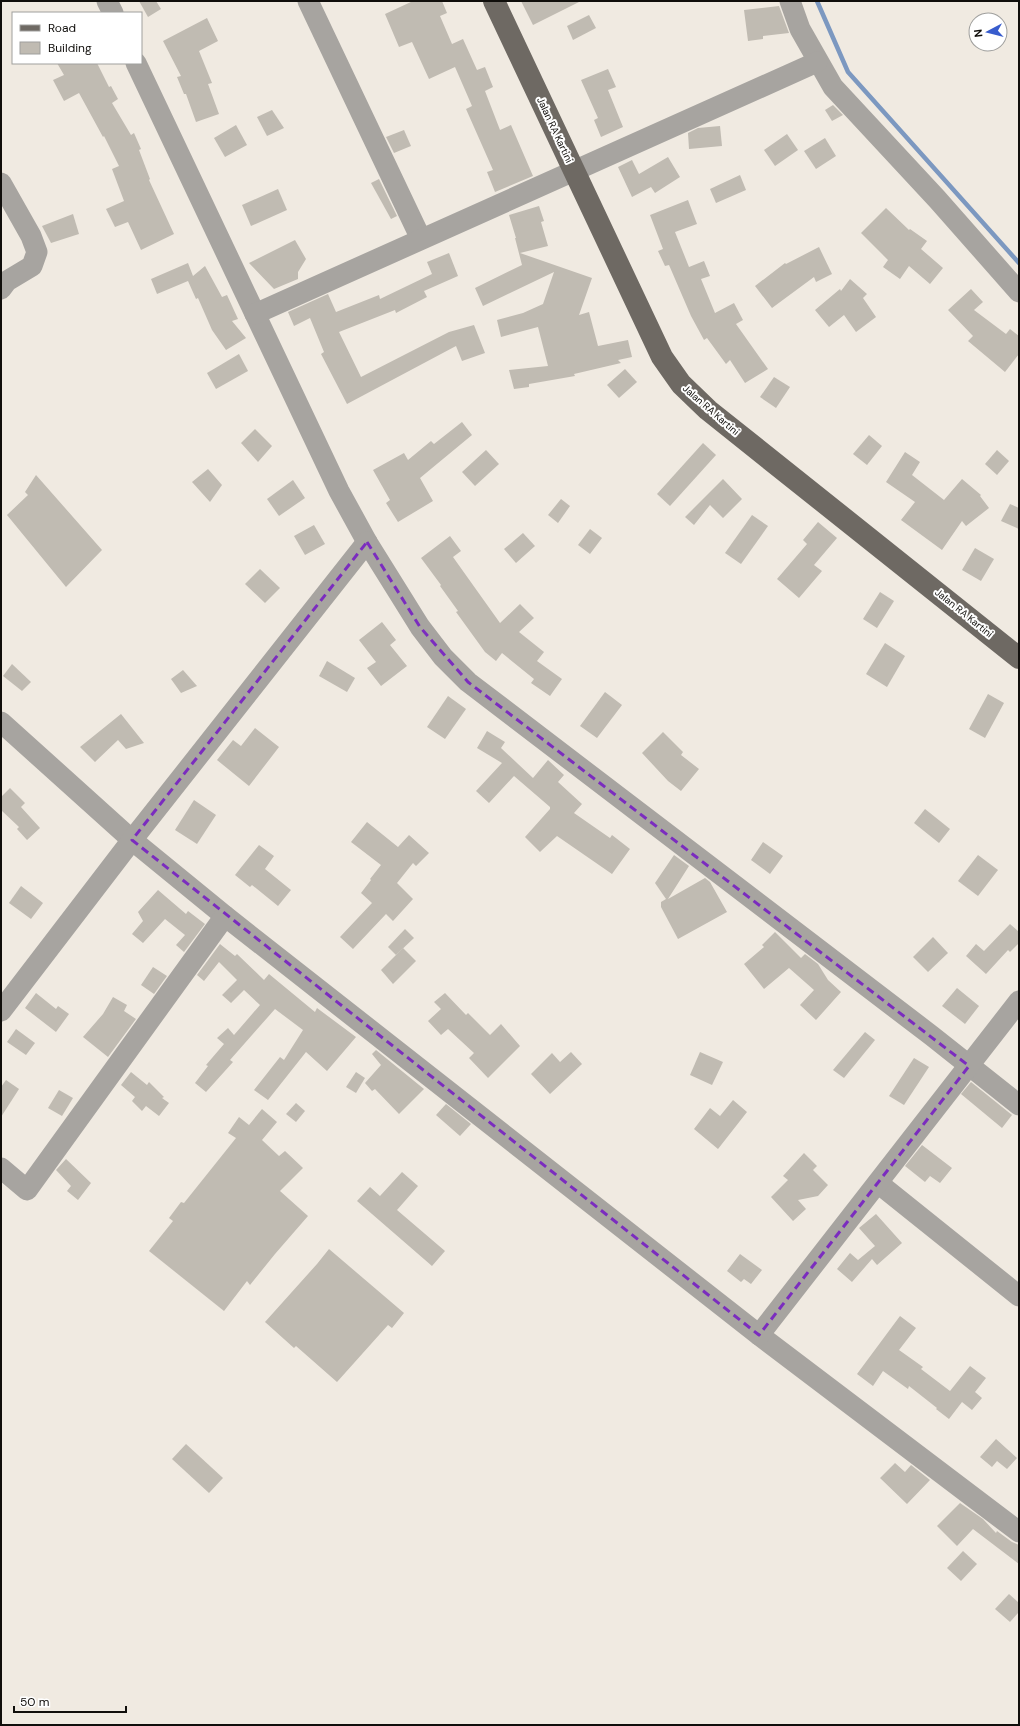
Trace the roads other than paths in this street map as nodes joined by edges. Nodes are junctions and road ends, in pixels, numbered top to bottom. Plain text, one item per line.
1 (107, 1) edge
2 (308, 1) edge
3 (494, 1) edge
4 (790, 1) edge
5 (112, 12) edge
6 (817, 62) junction
7 (136, 64) edge
8 (574, 170) junction
9 (1, 183) edge
10 (421, 239) junction
11 (1, 289) edge
12 (1019, 292) edge
13 (254, 314) junction
14 (367, 542) junction
15 (1019, 658) edge
16 (1, 722) edge
17 (132, 840) junction
18 (226, 916) junction
19 (1019, 1001) edge
20 (1, 1011) edge
21 (969, 1066) junction
22 (1019, 1105) edge
23 (1, 1168) edge
24 (878, 1183) junction
25 (1019, 1296) edge
26 (759, 1335) junction
27 (1019, 1532) edge

1 - 5 street
2 - 10 street
3 - 8 main road, Jalan RA Kartini
4 - 6 street
6 - 8 street
6 - 12 street
7 - 13 street
8 - 10 street
8 - 15 main road, Jalan RA Kartini
9 - 11 street
10 - 13 street
13 - 14 street
14 - 17 street
14 - 21 street
16 - 17 street
17 - 18 street
17 - 20 street
18 - 23 street
18 - 26 street
19 - 21 street
21 - 22 street
21 - 24 street
24 - 25 street
24 - 26 street
26 - 27 street

